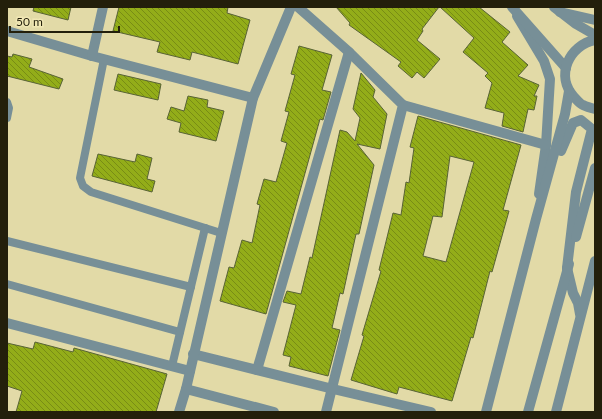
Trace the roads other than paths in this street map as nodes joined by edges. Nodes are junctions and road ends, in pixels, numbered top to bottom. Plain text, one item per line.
1 (103, 7) edge
2 (292, 7) edge
3 (298, 7) edge
4 (512, 7) edge
5 (557, 10) edge
6 (595, 20) edge
7 (7, 31) edge
8 (595, 35) edge
9 (595, 40) edge
10 (349, 52) junction
11 (92, 56) junction
12 (104, 59) junction
13 (566, 68) junction
14 (569, 91) junction
15 (253, 98) junction
16 (7, 102) edge
17 (403, 105) junction
18 (595, 109) edge
19 (7, 118) edge
20 (546, 145) junction
21 (595, 168) edge
22 (536, 219) junction
23 (205, 228) junction
24 (221, 233) junction
25 (7, 241) edge
26 (595, 261) edge
27 (568, 268) junction
28 (7, 284) edge
29 (191, 287) junction
30 (580, 320) junction
31 (7, 323) edge
32 (180, 332) junction
33 (193, 354) junction
34 (172, 366) junction
35 (257, 370) junction
36 (190, 371) junction
37 (186, 389) junction
38 (332, 389) junction
39 (179, 412) edge
40 (274, 412) edge
41 (326, 412) edge
42 (431, 412) edge
43 (486, 412) edge
44 (528, 412) edge
45 (556, 412) edge

1 - 11 street
2 - 15 street
3 - 10 street
4 - 13 street
4 - 20 street
5 - 6 street
5 - 8 street
7 - 11 street
9 - 13 street
10 - 17 street
10 - 35 street
11 - 12 street
12 - 15 street
12 - 23 lane
13 - 14 street
14 - 18 street
14 - 22 street
15 - 24 street
16 - 19 lane
17 - 20 street
17 - 38 street
20 - 22 street
21 - 27 street
22 - 27 street
22 - 43 street
23 - 24 lane
23 - 29 lane
24 - 33 street
25 - 29 lane
26 - 30 street
27 - 30 street
27 - 44 street
28 - 32 lane
29 - 32 lane
30 - 45 street
31 - 34 street
32 - 34 lane
33 - 35 street
33 - 36 street
34 - 36 street
35 - 38 street
36 - 37 street
37 - 39 street
37 - 40 street
38 - 41 street
38 - 42 street

